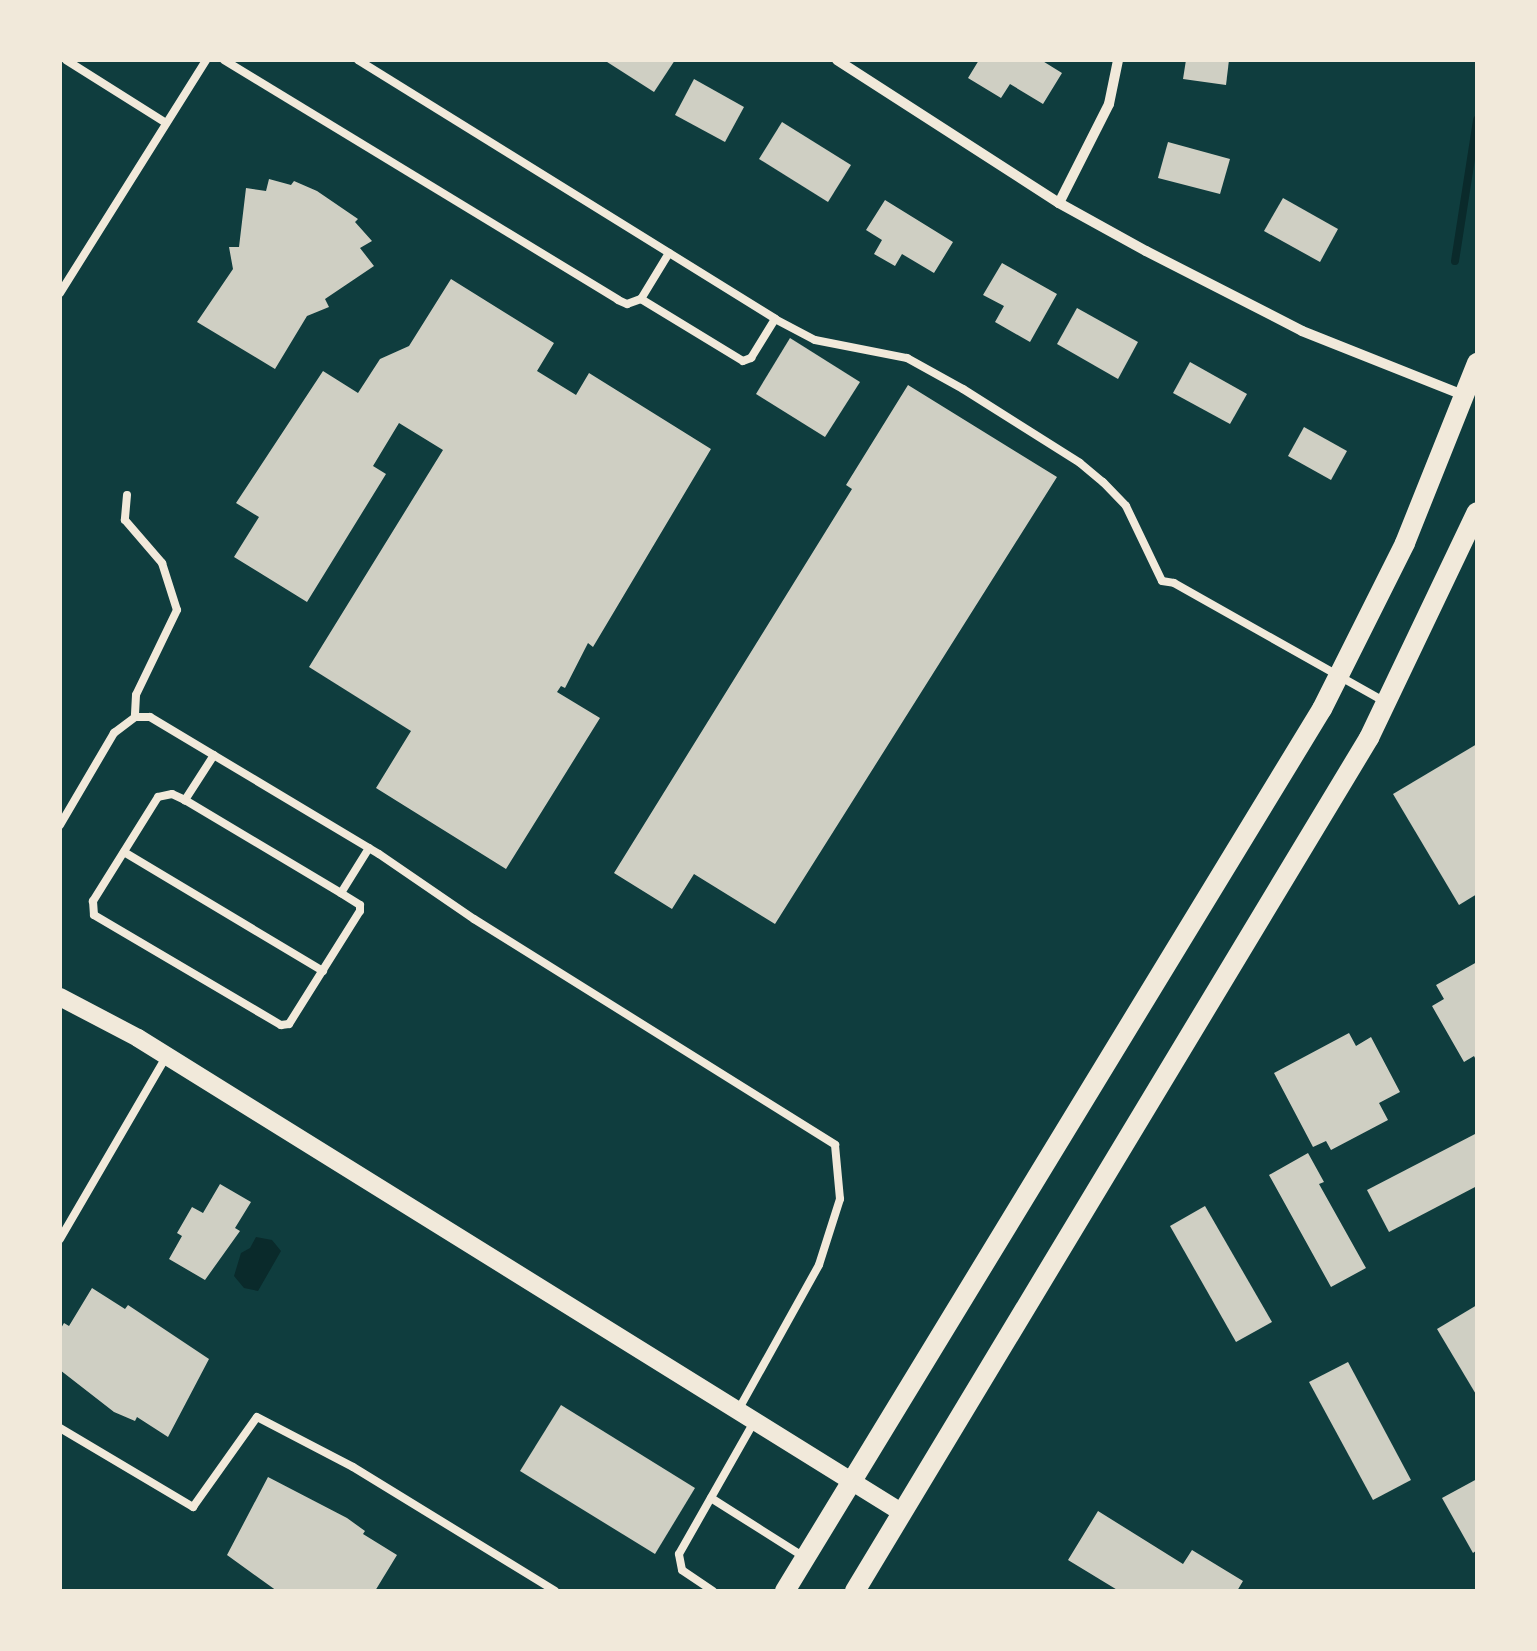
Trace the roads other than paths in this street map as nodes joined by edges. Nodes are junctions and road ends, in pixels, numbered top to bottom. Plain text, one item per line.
1 (66, 60) edge
2 (206, 60) edge
3 (224, 60) edge
4 (358, 60) edge
5 (837, 60) edge
6 (1118, 60) edge
7 (166, 123) junction
8 (1059, 202) junction
9 (668, 253) junction
10 (60, 293) edge
11 (641, 298) junction
12 (775, 319) junction
13 (1477, 363) edge
14 (1472, 399) edge
15 (127, 494) dead end
16 (1477, 512) edge
17 (1338, 676) junction
18 (1387, 703) junction
19 (134, 716) junction
20 (214, 755) junction
21 (185, 800) junction
22 (60, 825) edge
23 (369, 848) junction
24 (124, 852) junction
25 (341, 893) junction
26 (323, 971) junction
27 (60, 997) edge
28 (166, 1056) junction
29 (60, 1240) edge
30 (739, 1409) junction
31 (756, 1420) junction
32 (60, 1428) edge
33 (851, 1478) junction
34 (711, 1498) junction
35 (901, 1512) junction
36 (804, 1558) junction
37 (555, 1591) edge
38 (713, 1591) edge
39 (785, 1591) edge
40 (855, 1591) edge

1 - 7 lane
2 - 7 lane
3 - 11 lane
4 - 9 lane
5 - 8 street
6 - 8 street
7 - 10 lane
8 - 14 street
9 - 11 lane
9 - 12 lane
11 - 12 lane
12 - 17 lane
13 - 14 main road
14 - 17 main road
15 - 19 lane
16 - 18 main road
17 - 18 lane
17 - 33 main road
18 - 35 main road
19 - 20 lane
19 - 22 lane
20 - 21 lane
20 - 23 lane
21 - 24 lane
21 - 25 lane
23 - 25 lane
23 - 30 lane
24 - 26 lane
24 - 26 lane
25 - 26 lane
27 - 28 street
28 - 29 lane
28 - 30 street
30 - 31 street
31 - 33 street
31 - 34 lane
32 - 37 lane
33 - 35 street
33 - 36 main road
34 - 36 lane
34 - 38 lane
35 - 40 main road
36 - 39 main road

